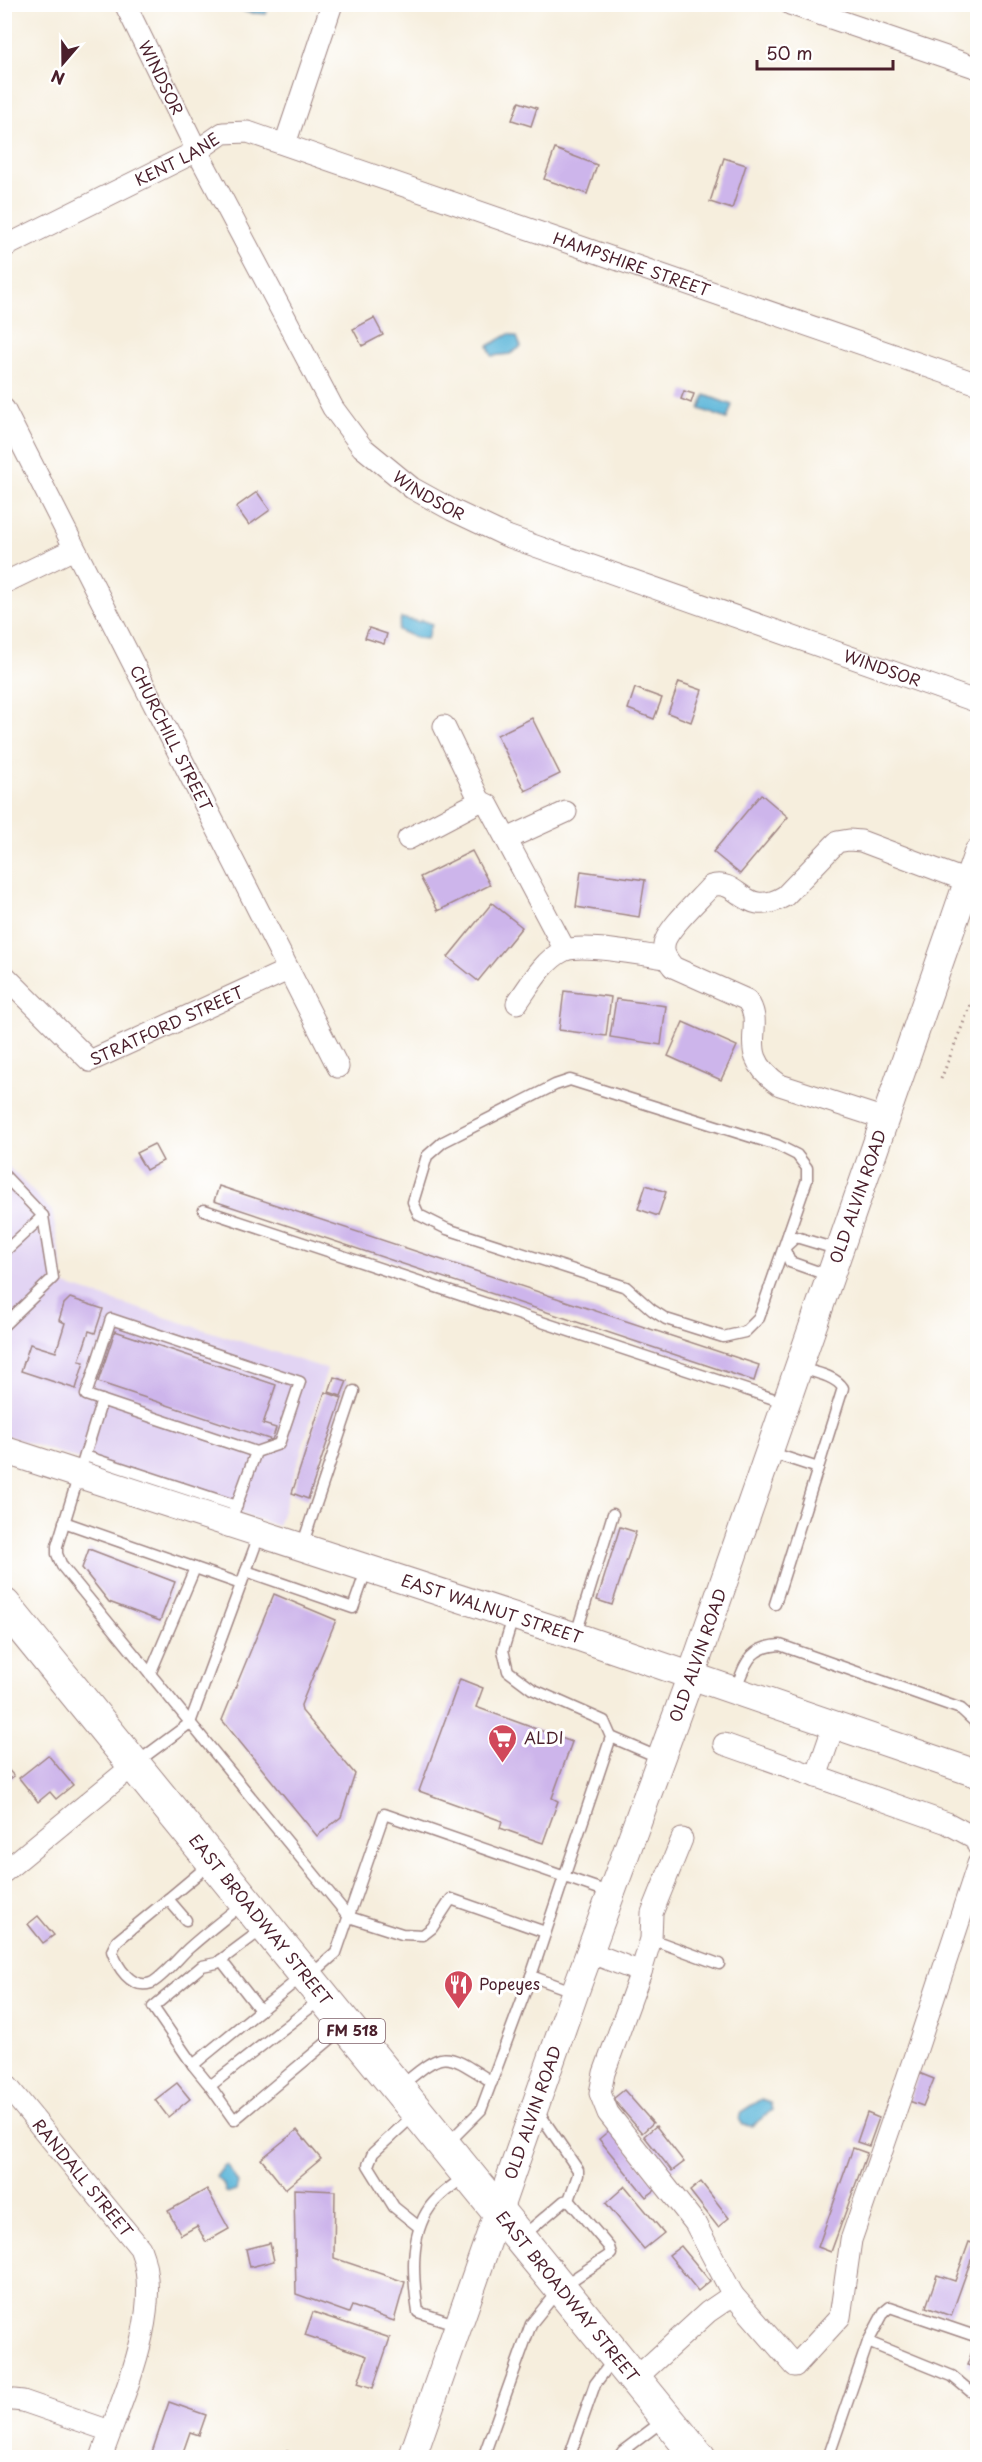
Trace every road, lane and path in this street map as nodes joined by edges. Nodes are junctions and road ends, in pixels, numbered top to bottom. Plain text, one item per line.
1 (125, 4) edge
2 (332, 4) edge
3 (790, 4) edge
4 (978, 68) edge
5 (285, 144) junction
6 (197, 151) junction
7 (4, 247) edge
8 (978, 384) edge
9 (4, 409) edge
10 (74, 549) junction
11 (4, 583) edge
12 (978, 702) edge
13 (444, 726) dead end
14 (480, 801) junction
15 (566, 812) dead end
16 (507, 838) junction
17 (408, 839) dead end
18 (978, 852) edge
19 (967, 881) junction
20 (565, 950) junction
21 (665, 958) junction
22 (288, 970) junction
23 (4, 975) edge
24 (978, 986) edge
25 (518, 1003) dead end
26 (338, 1067) dead end
27 (941, 1079) dead end
28 (885, 1119) junction
29 (4, 1175) edge
30 (204, 1210) dead end
31 (43, 1216) junction
32 (784, 1248) junction
33 (840, 1250) junction
34 (4, 1252) edge
35 (830, 1277) junction
36 (4, 1325) edge
37 (799, 1368) junction
38 (354, 1391) dead end
39 (102, 1400) junction
40 (786, 1403) junction
41 (4, 1450) edge
42 (256, 1452) junction
43 (769, 1452) junction
44 (82, 1465) junction
45 (818, 1468) junction
46 (233, 1514) junction
47 (613, 1514) dead end
48 (64, 1522) junction
49 (260, 1533) junction
50 (302, 1546) junction
51 (367, 1567) junction
52 (195, 1568) junction
53 (246, 1571) junction
54 (241, 1584) junction
55 (775, 1604) dead end
56 (4, 1605) edge
57 (513, 1616) junction
58 (575, 1636) junction
59 (150, 1674) junction
60 (691, 1676) junction
61 (734, 1691) junction
62 (190, 1723) junction
63 (834, 1725) junction
64 (978, 1728) edge
65 (611, 1737) junction
66 (724, 1744) dead end
67 (660, 1758) junction
68 (135, 1764) junction
69 (976, 1769) edge
70 (816, 1777) junction
71 (682, 1839) dead end
72 (978, 1846) edge
73 (214, 1861) junction
74 (978, 1864) edge
75 (4, 1872) edge
76 (564, 1877) junction
77 (611, 1893) junction
78 (168, 1899) junction
79 (246, 1900) junction
80 (349, 1917) junction
81 (186, 1920) dead end
82 (267, 1926) junction
83 (545, 1932) junction
84 (651, 1939) junction
85 (590, 1952) junction
86 (221, 1960) junction
87 (719, 1964) dead end
88 (641, 1972) junction
89 (531, 1976) junction
90 (313, 1982) junction
91 (575, 1992) junction
92 (260, 2010) junction
93 (348, 2025) junction
94 (193, 2065) junction
95 (4, 2082) edge
96 (492, 2082) junction
97 (210, 2086) junction
98 (408, 2099) junction
99 (535, 2107) junction
100 (446, 2145) junction
101 (468, 2174) junction
102 (569, 2200) junction
103 (498, 2212) junction
104 (419, 2227) junction
105 (519, 2238) junction
106 (560, 2288) junction
107 (734, 2295) junction
108 (458, 2325) junction
109 (978, 2337) edge
110 (868, 2342) junction
111 (625, 2368) junction
112 (978, 2394) edge
113 (4, 2399) edge
114 (667, 2418) junction
115 (110, 2431) junction
116 (101, 2457) edge
117 (412, 2457) edge
118 (483, 2457) edge
119 (569, 2457) edge
120 (618, 2457) edge
121 (699, 2457) edge
122 (828, 2457) edge

1 - 6 street, WINDSOR
2 - 5 street
3 - 4 street
5 - 6 street, KENT LANE
5 - 8 street, HAMPSHIRE STREET
6 - 7 street, KENT LANE
6 - 12 street, WINDSOR
9 - 10 street, CHURCHILL STREET
10 - 11 street
10 - 22 street, CHURCHILL STREET
13 - 14 street
14 - 16 street
14 - 17 street
15 - 16 street
16 - 20 street
18 - 19 street, OLD ALVIN ROAD
19 - 21 street
19 - 28 street, OLD ALVIN ROAD
20 - 21 street
20 - 25 street
21 - 28 street
22 - 23 street, STRATFORD STREET
22 - 26 street, CHURCHILL STREET
24 - 27 path
28 - 33 street, OLD ALVIN ROAD
29 - 31 lane
30 - 40 lane
31 - 34 lane
31 - 36 lane
32 - 32 lane
32 - 33 lane
32 - 35 lane
33 - 35 street, OLD ALVIN ROAD
35 - 37 street, OLD ALVIN ROAD
37 - 40 street, OLD ALVIN ROAD
37 - 45 lane
38 - 50 lane
39 - 42 lane
39 - 42 lane
39 - 44 lane
40 - 43 street, OLD ALVIN ROAD
41 - 44 street, EAST WALNUT STREET
42 - 46 lane
43 - 45 lane
43 - 60 street, OLD ALVIN ROAD
44 - 46 street, EAST WALNUT STREET
44 - 48 lane
45 - 55 lane
46 - 49 street, EAST WALNUT STREET
47 - 58 lane
48 - 52 lane
48 - 59 lane
49 - 50 street, EAST WALNUT STREET
49 - 53 lane
50 - 51 street, EAST WALNUT STREET
51 - 53 lane
51 - 57 street, EAST WALNUT STREET
52 - 54 lane
52 - 59 lane
53 - 54 lane
54 - 62 lane
56 - 68 main road, EAST BROADWAY STREET / FM 518
57 - 58 street, EAST WALNUT STREET
57 - 65 lane
58 - 60 street, EAST WALNUT STREET
59 - 62 lane
60 - 61 street, EAST WALNUT STREET
60 - 67 street, OLD ALVIN ROAD
61 - 63 street, EAST WALNUT STREET
61 - 64 lane
62 - 68 lane
62 - 80 lane
63 - 69 street, EAST WALNUT STREET
63 - 70 street
65 - 67 lane
65 - 76 lane
66 - 70 street
67 - 77 street, OLD ALVIN ROAD
68 - 73 main road, EAST BROADWAY STREET / FM 518
68 - 75 street
70 - 72 street
71 - 84 street
73 - 78 lane
73 - 79 main road, EAST BROADWAY STREET / FM 518
74 - 107 street
76 - 77 lane
76 - 80 lane
76 - 83 lane
77 - 85 street, OLD ALVIN ROAD
78 - 79 lane
78 - 81 lane
79 - 82 main road, EAST BROADWAY STREET / FM 518
80 - 83 lane
80 - 90 lane
82 - 86 lane
82 - 90 main road, EAST BROADWAY STREET / FM 518
83 - 89 lane
84 - 87 lane
84 - 88 street
85 - 88 street
85 - 91 street, OLD ALVIN ROAD
86 - 92 lane
86 - 94 lane
88 - 107 street
89 - 91 lane
89 - 96 lane
90 - 92 lane
90 - 93 main road, EAST BROADWAY STREET / FM 518
90 - 97 lane
91 - 99 street, OLD ALVIN ROAD
92 - 94 lane
93 - 97 lane
93 - 98 main road, EAST BROADWAY STREET / FM 518
94 - 97 lane
95 - 115 street, RANDALL STREET
96 - 98 lane
96 - 100 lane
98 - 100 main road, EAST BROADWAY STREET / FM 518
98 - 104 lane
99 - 102 lane
99 - 103 street, OLD ALVIN ROAD
100 - 101 main road, EAST BROADWAY STREET / FM 518
101 - 103 main road, EAST BROADWAY STREET / FM 518
101 - 104 lane
102 - 105 lane
102 - 106 lane
103 - 105 main road, EAST BROADWAY STREET / FM 518
103 - 108 street, OLD ALVIN ROAD
104 - 108 lane
105 - 106 main road, EAST BROADWAY STREET / FM 518
106 - 111 main road, EAST BROADWAY STREET / FM 518
106 - 118 lane
107 - 111 street
108 - 117 street, OLD ALVIN ROAD
109 - 110 lane
110 - 112 lane
110 - 122 lane
111 - 114 main road, EAST BROADWAY STREET / FM 518
111 - 119 lane
113 - 115 street
114 - 120 lane
114 - 121 main road, EAST BROADWAY STREET / FM 518
115 - 116 street, RANDALL STREET

